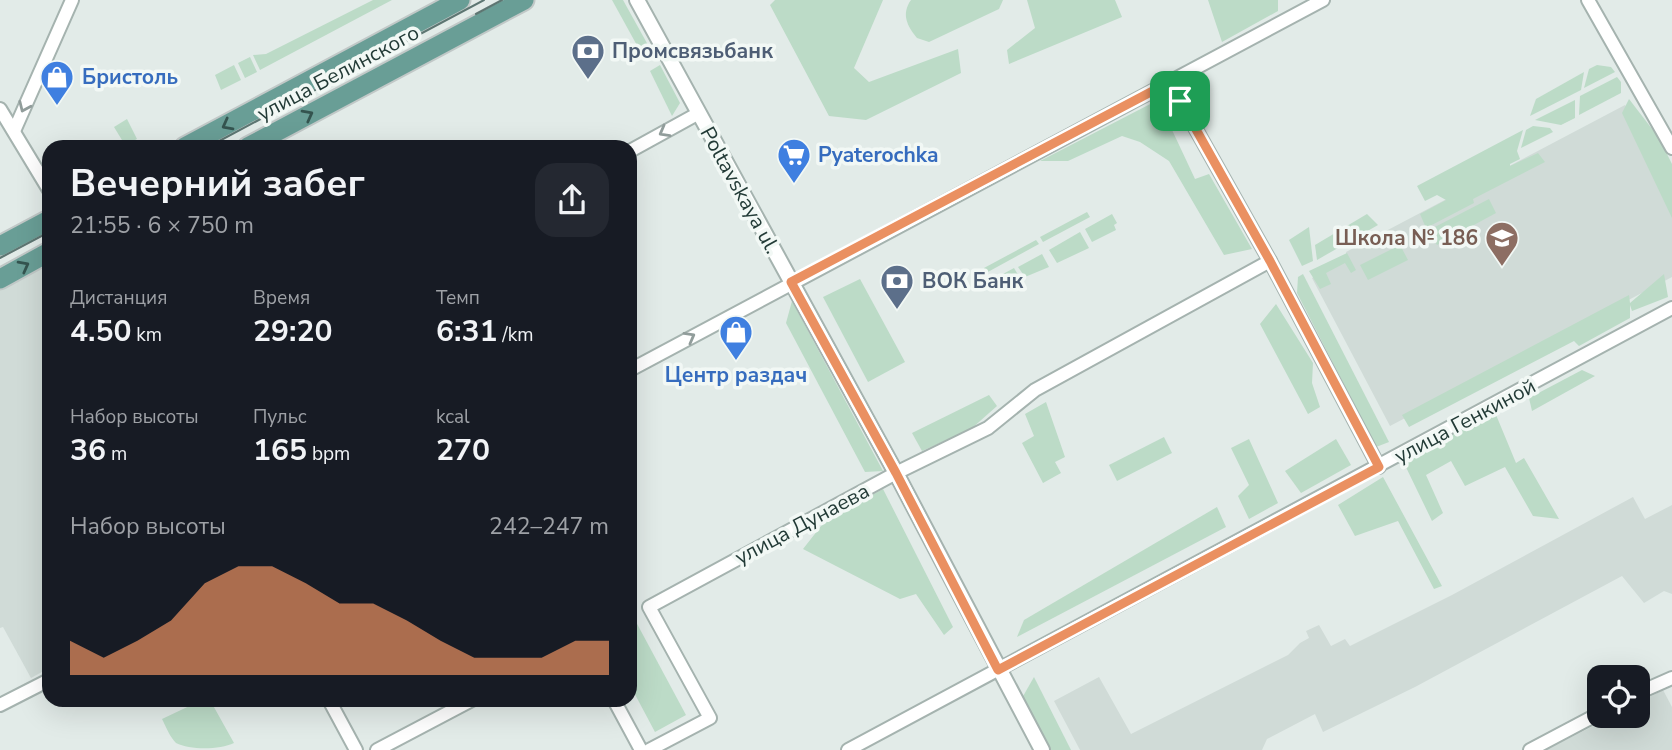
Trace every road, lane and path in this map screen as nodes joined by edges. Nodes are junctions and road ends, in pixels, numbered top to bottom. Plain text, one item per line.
1 (72, 0) edge
2 (460, 0) edge
3 (524, 0) edge
4 (637, 0) edge
5 (1323, 0) edge
6 (1588, 0) edge
7 (1164, 85) junction
8 (0, 109) edge
9 (699, 113) junction
10 (13, 131) junction
11 (198, 140) edge
12 (260, 140) edge
13 (637, 147) edge
14 (1672, 148) edge
15 (42, 179) edge
16 (42, 224) edge
17 (0, 246) edge
18 (42, 256) edge
19 (1270, 261) junction
20 (0, 279) edge
21 (791, 282) junction
22 (1672, 308) edge
23 (637, 366) edge
24 (1379, 467) junction
25 (896, 473) junction
26 (998, 670) junction
27 (1672, 678) edge
28 (42, 684) edge
29 (1650, 688) edge
30 (0, 705) edge
31 (333, 707) edge
32 (459, 707) edge
33 (618, 707) edge
34 (1587, 720) edge
35 (356, 750) edge
36 (377, 750) edge
37 (641, 750) edge
38 (649, 750) edge
39 (848, 750) edge
40 (1042, 750) edge
41 (1530, 750) edge

1 -> 10 street
2 -> 11 main road, улица Белинского
12 -> 3 main road, улица Белинского
4 - 9 street, Poltavskaya ul.
5 - 7 street
6 - 14 street
7 - 19 street
7 - 21 street
8 - 10 street
9 -> 13 street
9 - 21 street, Poltavskaya ul.
10 - 15 street
16 - 17 main road
20 -> 18 main road
19 - 24 street
19 - 25 street, улица Дунаева
23 -> 21 street
21 - 25 street, Poltavskaya ul.
22 - 24 street, улица Генкиной
24 - 26 street, улица Генкиной
25 - 26 street, Poltavskaya ul.
25 - 38 street, улица Дунаева
26 - 39 street, улица Генкиной
26 - 40 street, Poltavskaya ul.
27 - 29 street
28 - 30 street
31 - 35 street
32 - 36 street
33 - 37 street
34 - 41 street

